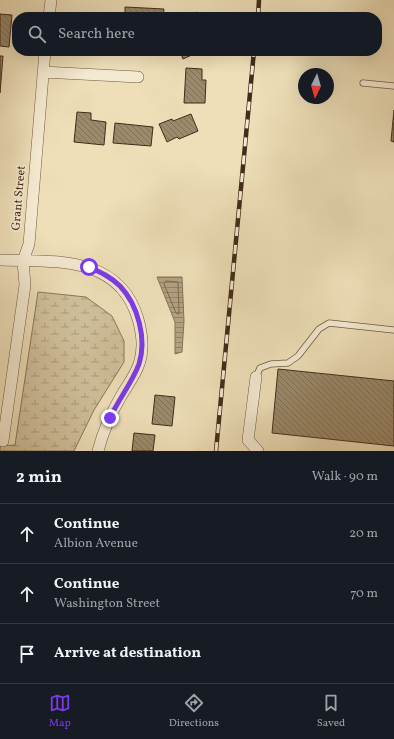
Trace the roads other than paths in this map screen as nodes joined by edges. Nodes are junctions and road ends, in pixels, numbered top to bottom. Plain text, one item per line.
1 (51, 0) edge
2 (50, 12) edge
3 (45, 56) edge
4 (43, 72) junction
5 (138, 77) dead end
6 (363, 83) dead end
7 (394, 86) edge
8 (0, 260) edge
9 (23, 261) junction
10 (394, 330) edge
11 (256, 377) joint
12 (3, 441) dead end
13 (98, 451) edge
14 (258, 451) edge

1 - 2 street
3 - 4 street, Grant Street
4 - 5 street
4 - 9 street, Grant Street
6 - 7 lane
8 - 9 street
9 - 12 street, Grant Street
9 - 13 street
10 - 11 lane
11 - 14 street

